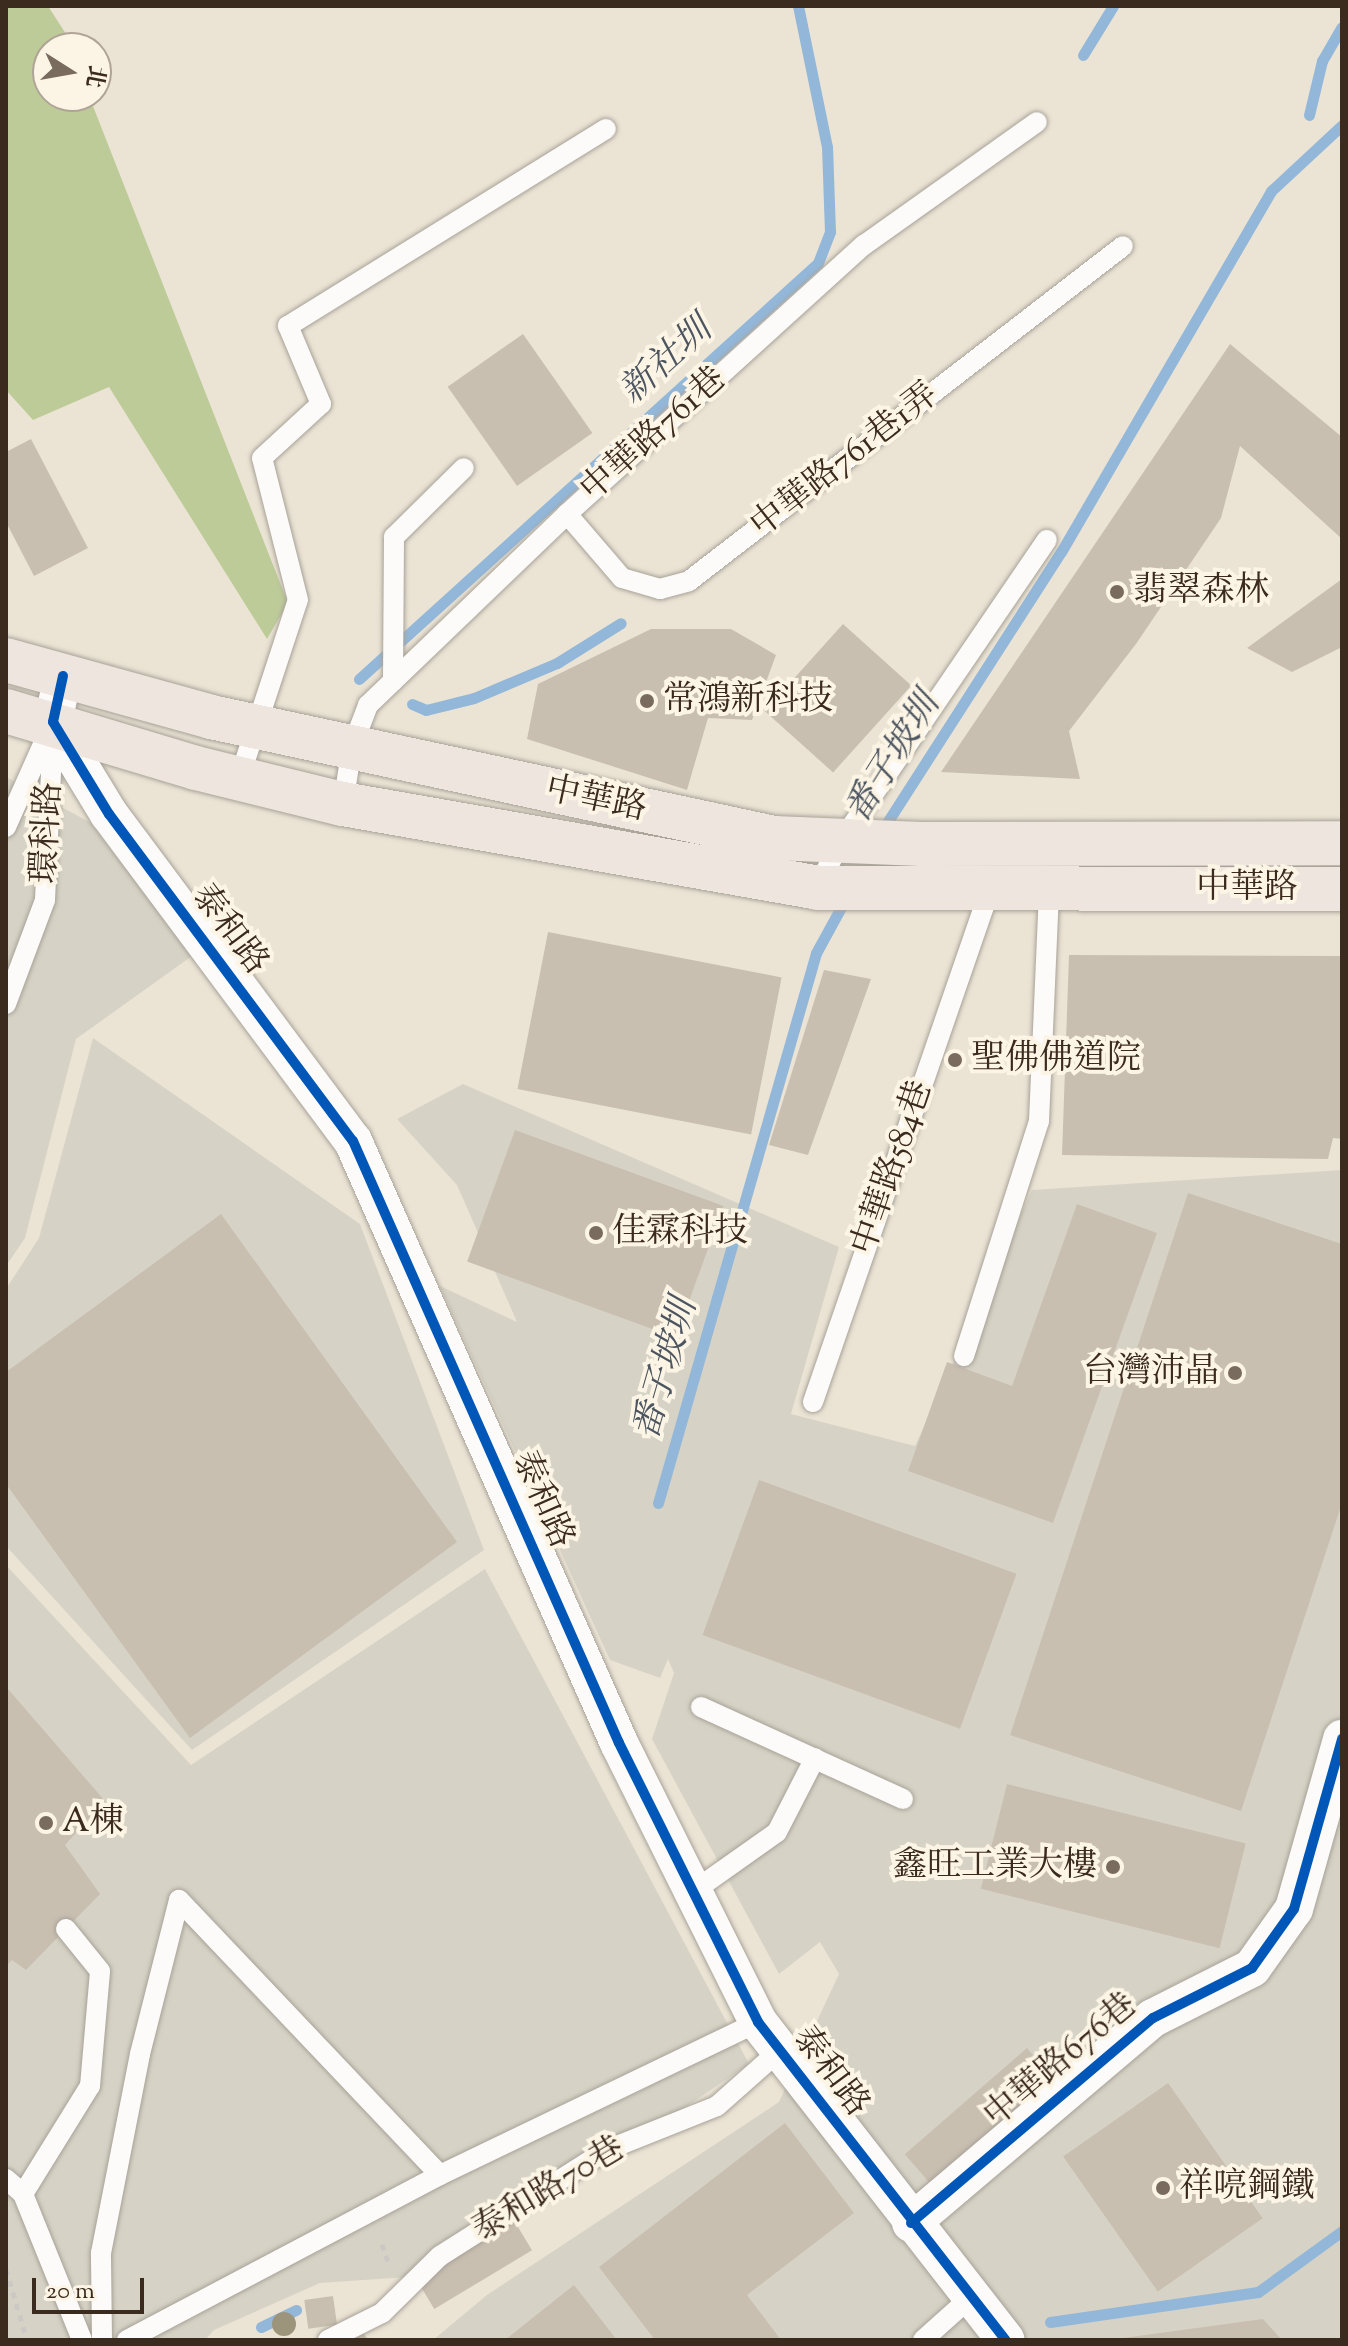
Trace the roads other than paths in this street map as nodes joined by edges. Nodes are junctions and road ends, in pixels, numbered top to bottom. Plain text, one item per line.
1 (1037, 122) dead end
2 (606, 129) dead end
3 (1123, 246) dead end
4 (464, 468) dead end
5 (567, 514) junction
6 (1047, 540) dead end
7 (6, 660) edge
8 (63, 676) junction
9 (393, 681) junction
10 (6, 711) edge
11 (53, 722) junction
12 (257, 727) junction
13 (352, 747) junction
14 (239, 779) junction
15 (343, 804) junction
16 (6, 827) edge
17 (840, 843) junction
18 (1342, 843) edge
19 (817, 888) junction
20 (990, 889) junction
21 (1049, 889) junction
22 (1342, 889) edge
23 (6, 1004) edge
24 (964, 1356) dead end
25 (813, 1402) dead end
26 (701, 1707) dead end
27 (1342, 1739) edge
28 (815, 1758) junction
29 (903, 1799) dead end
30 (691, 1893) junction
31 (66, 1929) dead end
32 (768, 2037) junction
33 (440, 2175) junction
34 (6, 2179) edge
35 (23, 2194) junction
36 (911, 2223) junction
37 (971, 2297) junction
38 (82, 2340) edge
39 (102, 2340) edge
40 (127, 2340) edge
41 (328, 2340) edge
42 (923, 2340) edge
43 (1006, 2340) edge

1 - 5 lane, 中華路761巷
2 - 12 lane
3 - 5 lane, 中華路761巷1弄
4 - 9 lane
5 - 9 lane, 中華路761巷
6 - 17 lane
7 - 8 main road
8 - 11 street
8 - 12 main road
9 - 13 lane, 中華路761巷
10 - 11 main road
11 - 14 main road
11 - 16 lane, 環科路
11 - 23 lane, 環科路
11 - 30 street, 泰和路
12 - 13 main road, 中華路
12 - 14 lane
13 - 15 lane, 中華路761巷
13 - 17 main road, 中華路
14 - 15 main road, 中華路
15 - 19 main road, 中華路
17 - 18 main road, 中華路
17 - 19 lane
19 - 20 main road, 中華路
20 - 21 main road, 中華路
20 - 25 lane, 中華路584巷
21 - 22 main road, 中華路
21 - 24 lane
26 - 28 lane
27 - 36 street, 中華路676巷
28 - 29 lane
28 - 30 lane
30 - 32 street, 泰和路
31 - 35 lane
32 - 33 lane
32 - 36 street, 泰和路
32 - 41 lane, 泰和路70巷
33 - 39 lane
33 - 40 lane
34 - 35 lane
35 - 38 lane
36 - 37 street, 泰和路
37 - 42 lane
37 - 43 street, 泰和路

